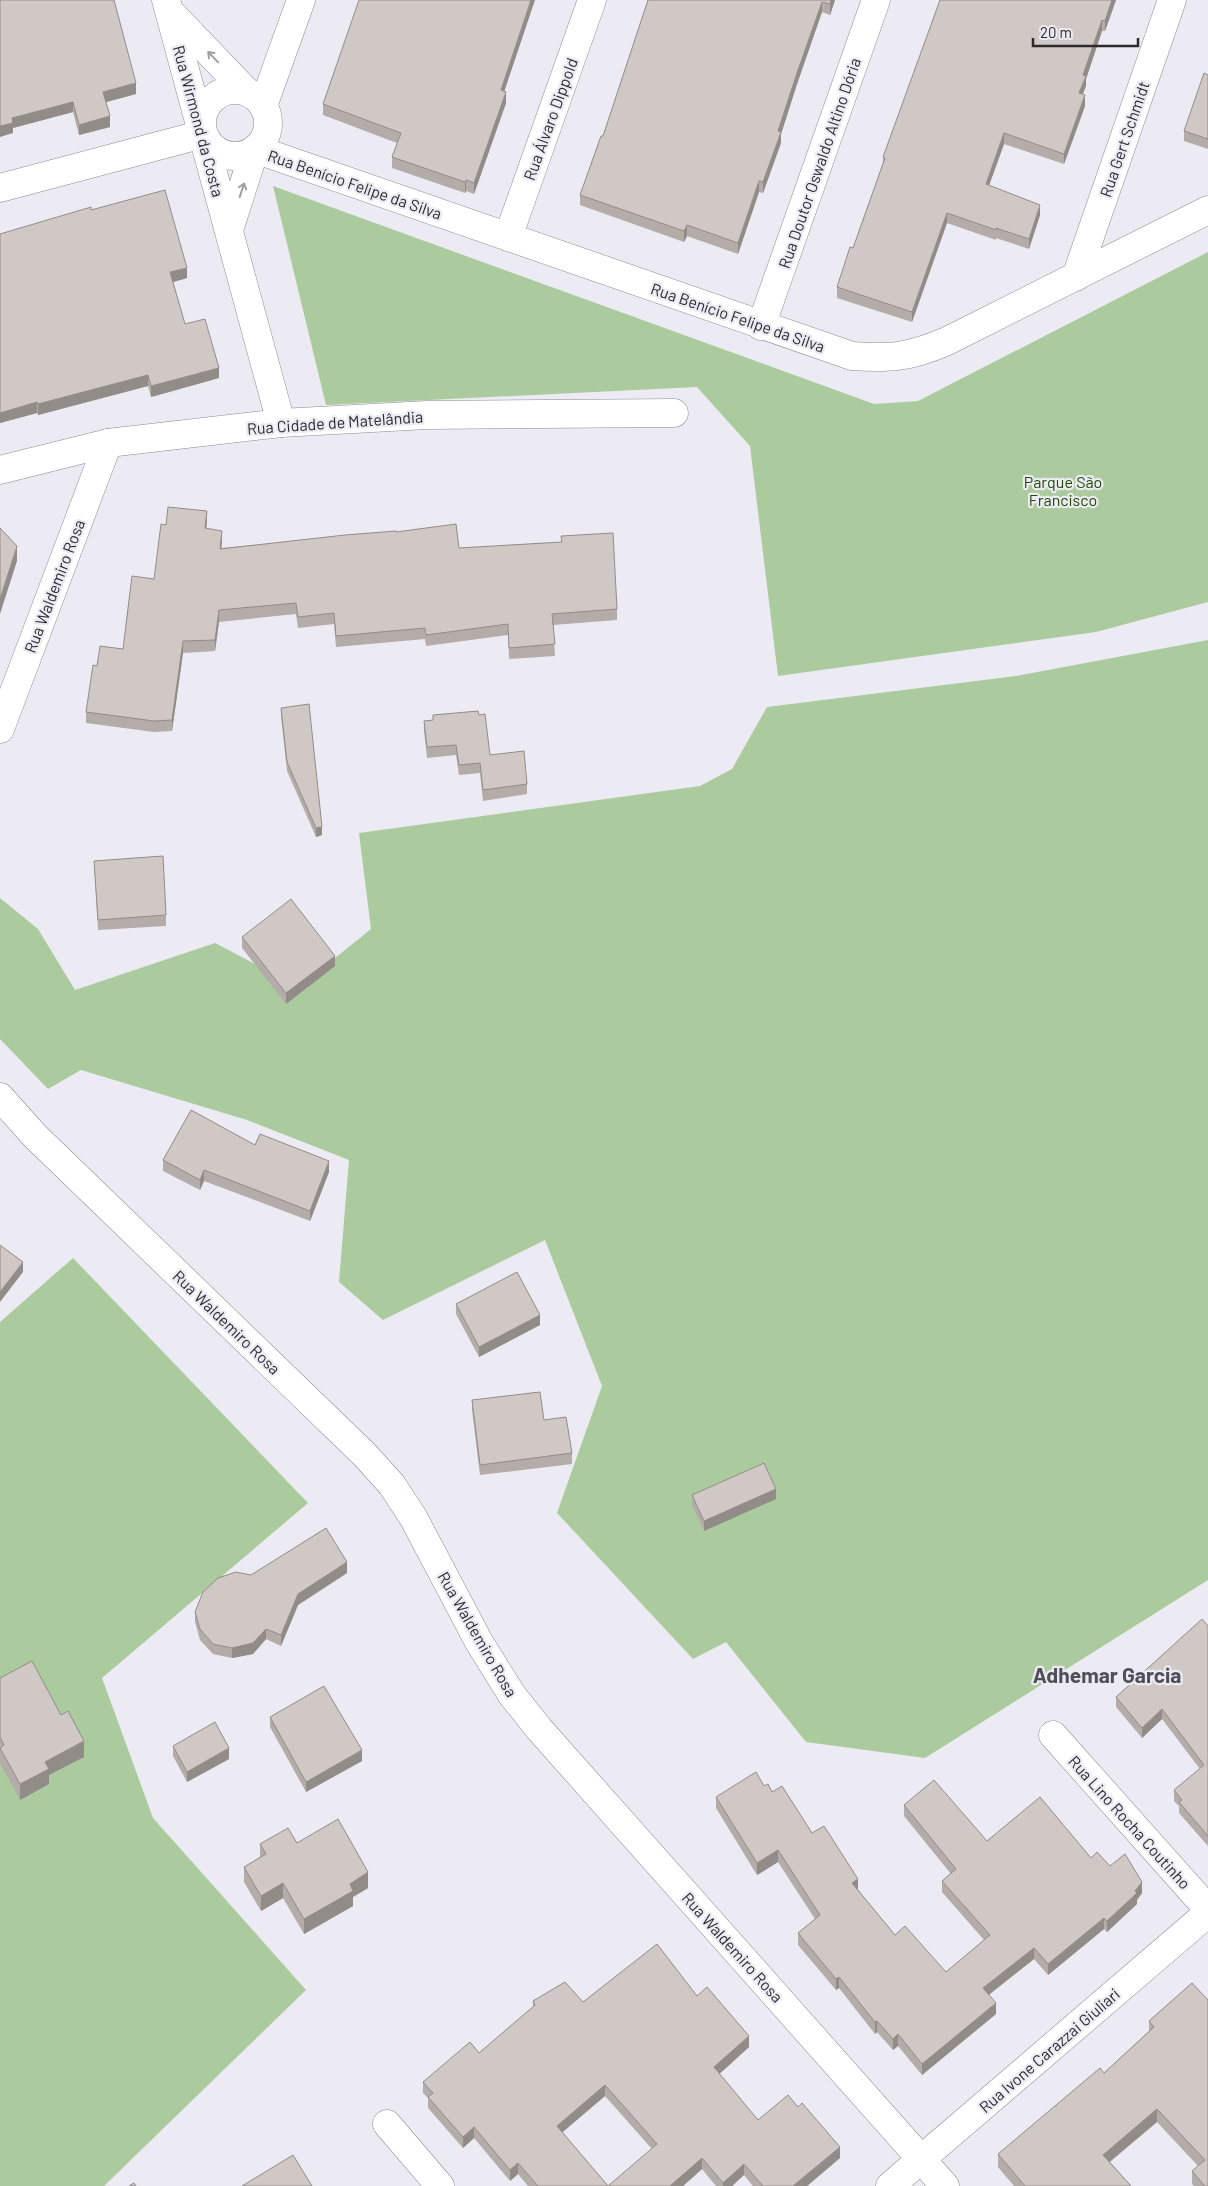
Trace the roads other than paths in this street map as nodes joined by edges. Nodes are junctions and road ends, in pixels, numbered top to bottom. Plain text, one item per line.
1 (301, 0) edge
2 (592, 0) edge
3 (876, 0) edge
4 (1172, 0) edge
5 (168, 6) edge
6 (255, 99) junction
7 (202, 134) junction
8 (255, 149) junction
9 (0, 188) edge
10 (1208, 210) edge
11 (229, 230) junction
12 (508, 237) junction
13 (1076, 277) junction
14 (761, 326) junction
15 (674, 413) dead end
16 (281, 424) junction
17 (108, 443) junction
18 (0, 470) edge
19 (0, 729) edge
20 (0, 1097) edge
21 (1053, 1735) dead end
22 (1208, 1909) edge
23 (1208, 1914) edge
24 (387, 2124) dead end
25 (921, 2159) junction
26 (440, 2186) edge
27 (890, 2186) edge
28 (945, 2186) edge

1 - 6 street
2 - 12 street, Rua Álvaro Dippold
3 - 14 street, Rua Doutor Oswaldo Altino Dória
4 - 13 street, Rua Gert Schmidt
6 -> 5 street, Rua Wirmond da Costa
5 - 7 street, Rua Wirmond da Costa
6 - 7 street
6 - 8 street
7 - 8 street
7 - 9 street
7 - 11 street, Rua Wirmond da Costa
11 -> 8 street, Rua Wirmond da Costa
8 - 12 street, Rua Benício Felipe da Silva
10 - 13 street, Rua Benício Felipe da Silva
11 - 16 street, Rua Wirmond da Costa
12 - 14 street, Rua Benício Felipe da Silva
13 - 14 street, Rua Benício Felipe da Silva
15 - 16 street, Rua Cidade de Matelândia
16 - 17 street, Rua Cidade de Matelândia
17 - 18 street, Rua Cidade de Matelândia
17 - 19 street, Rua Waldemiro Rosa
20 - 25 street, Rua Waldemiro Rosa
21 - 22 street, Rua Lino Rocha Coutinho
23 - 25 street, Rua Ivone Carazzai Giuliari
24 - 26 street
25 - 27 street, Rua Ivone Carazzai Giuliari
25 - 28 street, Rua Waldemiro Rosa

